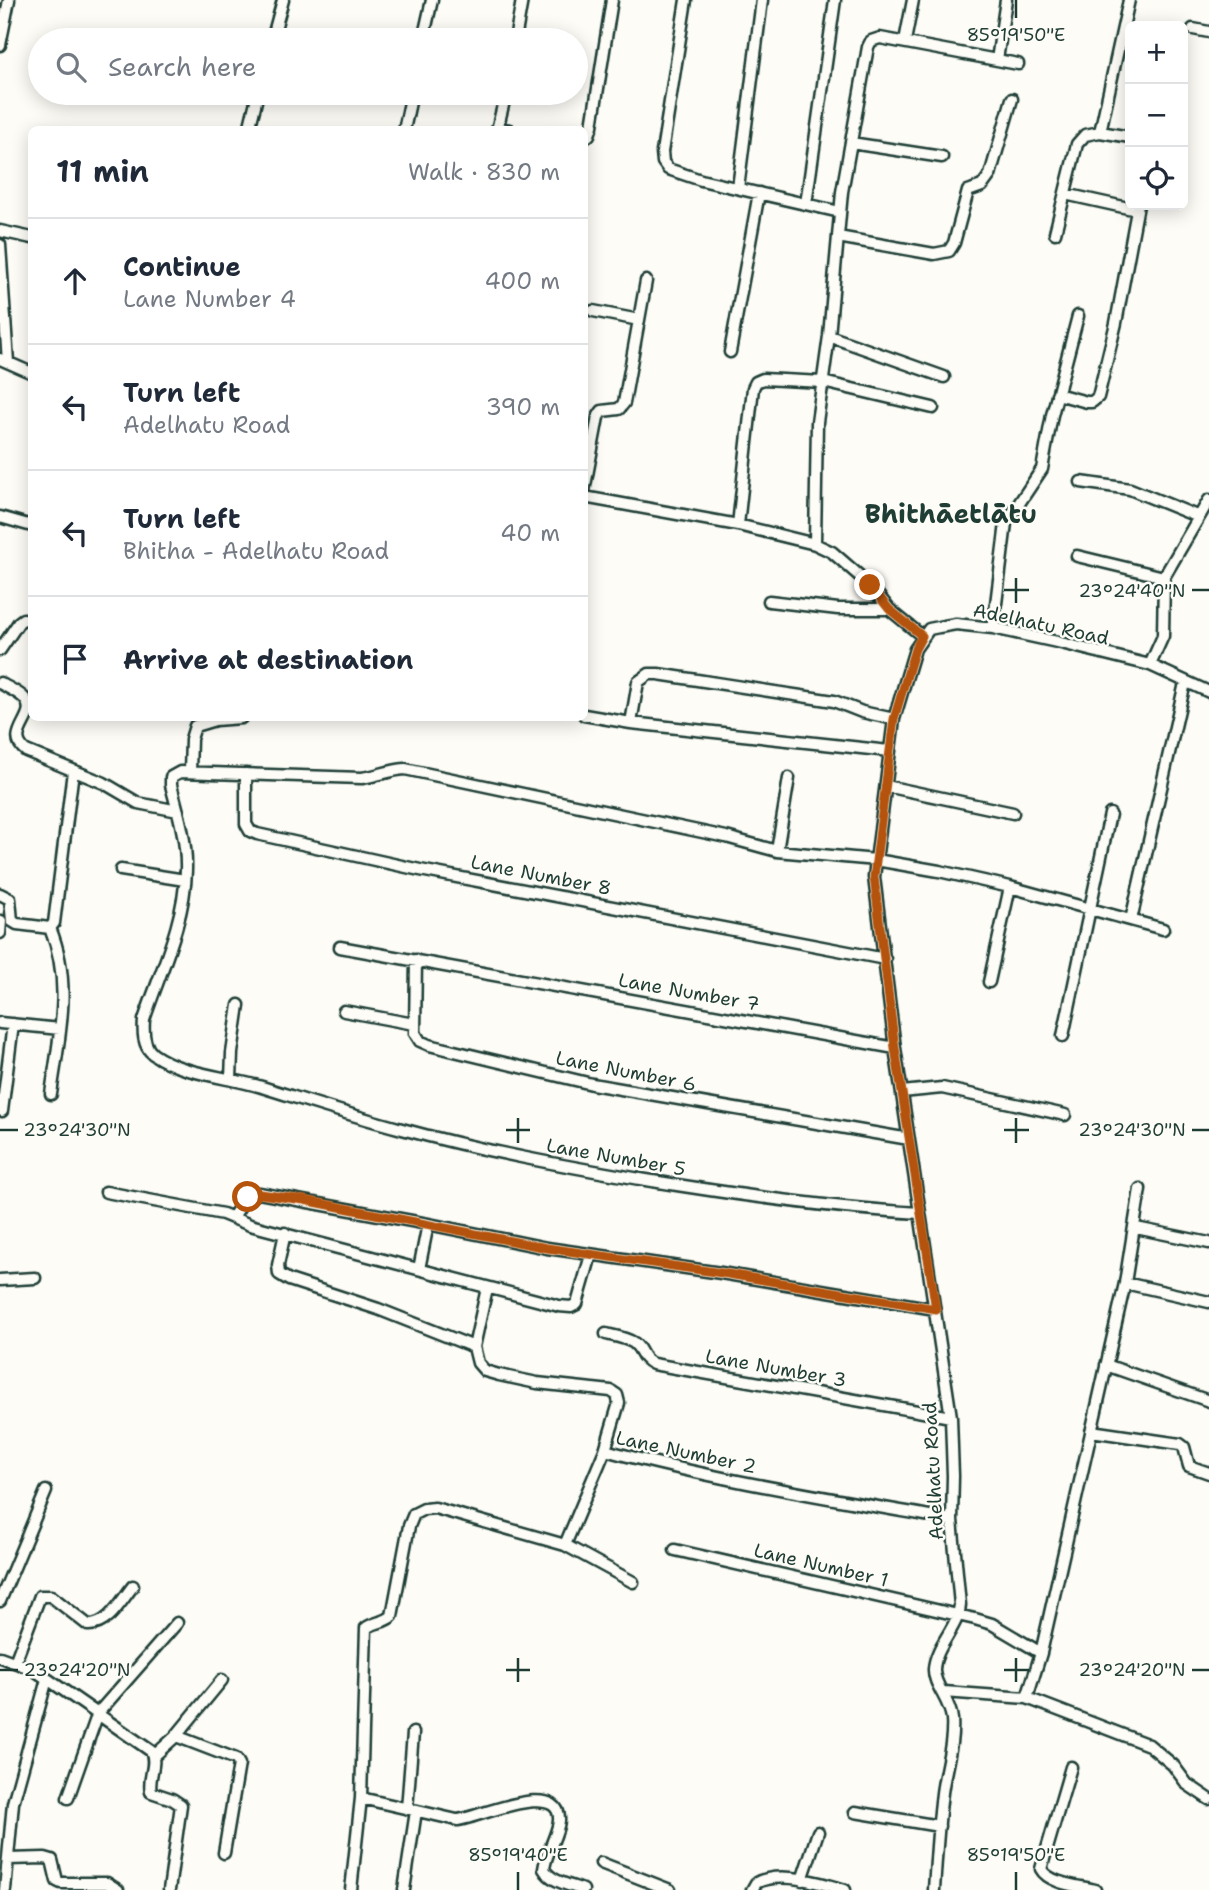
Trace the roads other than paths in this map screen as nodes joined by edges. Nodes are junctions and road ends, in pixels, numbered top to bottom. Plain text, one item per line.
1 (9, 0) edge
2 (283, 0) edge
3 (432, 0) edge
4 (522, 0) edge
5 (612, 0) edge
6 (686, 0) edge
7 (762, 0) edge
8 (835, 0) edge
9 (913, 0) edge
10 (1006, 0) edge
11 (1129, 0) edge
12 (275, 28) edge
13 (426, 28) edge
14 (517, 28) edge
15 (1193, 29) dead end
16 (1209, 32) edge
17 (905, 41) junction
18 (0, 45) edge
19 (997, 60) junction
20 (1018, 64) dead end
21 (1012, 99) dead end
22 (255, 105) edge
23 (409, 105) edge
24 (504, 105) edge
25 (250, 126) edge
26 (405, 126) edge
27 (501, 126) edge
28 (1100, 132) junction
29 (588, 136) edge
30 (1125, 136) edge
31 (851, 144) junction
32 (942, 157) dead end
33 (738, 188) junction
34 (759, 193) junction
35 (1065, 194) junction
36 (806, 204) junction
37 (1125, 205) edge
38 (1136, 210) edge
39 (840, 212) junction
40 (0, 231) edge
41 (1055, 233) dead end
42 (28, 237) edge
43 (838, 237) junction
44 (0, 245) edge
45 (646, 281) dead end
46 (2, 308) edge
47 (593, 311) dead end
48 (1078, 316) dead end
49 (639, 320) junction
50 (829, 336) junction
51 (730, 352) dead end
52 (4, 360) edge
53 (28, 371) edge
54 (944, 377) dead end
55 (823, 382) junction
56 (1057, 394) junction
57 (933, 408) dead end
58 (588, 470) edge
59 (1082, 482) dead end
60 (588, 498) edge
61 (1209, 500) edge
62 (0, 517) edge
63 (1199, 517) junction
64 (28, 525) edge
65 (738, 525) junction
66 (815, 544) junction
67 (1077, 556) dead end
68 (1164, 578) junction
69 (769, 601) dead end
70 (889, 609) junction
71 (28, 620) edge
72 (993, 628) junction
73 (922, 636) junction
74 (0, 650) edge
75 (1150, 666) junction
76 (0, 683) edge
77 (1185, 683) junction
78 (1209, 692) edge
79 (28, 705) edge
80 (28, 710) edge
81 (588, 716) edge
82 (894, 719) junction
83 (212, 721) edge
84 (631, 723) junction
85 (889, 751) junction
86 (73, 771) junction
87 (190, 772) junction
88 (246, 775) junction
89 (789, 778) dead end
90 (886, 786) junction
91 (178, 811) junction
92 (1013, 813) dead end
93 (1110, 814) dead end
94 (776, 851) junction
95 (876, 860) junction
96 (121, 870) dead end
97 (185, 880) junction
98 (1010, 887) junction
99 (0, 894) edge
100 (1088, 909) junction
101 (1131, 920) junction
102 (4, 921) edge
103 (50, 928) junction
104 (1163, 929) dead end
105 (0, 933) edge
106 (340, 947) dead end
107 (884, 959) junction
108 (416, 960) junction
109 (989, 982) dead end
110 (239, 1005) dead end
111 (344, 1011) dead end
112 (0, 1023) edge
113 (13, 1024) junction
114 (414, 1024) junction
115 (60, 1029) junction
116 (1063, 1036) dead end
117 (895, 1048) junction
118 (231, 1079) junction
119 (902, 1092) junction
120 (51, 1094) dead end
121 (2, 1111) dead end
122 (1065, 1115) dead end
123 (909, 1139) junction
124 (1140, 1189) dead end
125 (106, 1192) dead end
126 (920, 1213) junction
127 (233, 1217) junction
128 (428, 1224) junction
129 (1136, 1228) junction
130 (285, 1233) junction
131 (1209, 1243) edge
132 (591, 1255) junction
133 (419, 1269) junction
134 (34, 1278) dead end
135 (0, 1280) edge
136 (1125, 1283) junction
137 (487, 1288) junction
138 (1209, 1302) edge
139 (936, 1309) junction
140 (606, 1334) dead end
141 (474, 1347) junction
142 (1106, 1365) junction
143 (1209, 1401) edge
144 (951, 1417) junction
145 (1091, 1431) junction
146 (605, 1450) junction
147 (1209, 1473) edge
148 (46, 1491) dead end
149 (952, 1520) junction
150 (565, 1545) junction
151 (675, 1550) dead end
152 (633, 1582) dead end
153 (133, 1586) dead end
154 (0, 1601) edge
155 (959, 1615) junction
156 (177, 1623) dead end
157 (1041, 1653) junction
158 (0, 1657) edge
159 (15, 1662) junction
160 (47, 1679) junction
161 (222, 1680) dead end
162 (944, 1692) junction
163 (1027, 1698) junction
164 (98, 1713) junction
165 (413, 1733) dead end
166 (176, 1737) junction
167 (154, 1756) junction
168 (1071, 1767) dead end
169 (68, 1798) dead end
170 (361, 1798) junction
171 (1209, 1799) edge
172 (411, 1810) junction
173 (855, 1812) dead end
174 (5, 1824) edge
175 (939, 1826) junction
176 (818, 1832) dead end
177 (225, 1853) dead end
178 (8, 1859) junction
179 (601, 1863) dead end
180 (802, 1880) junction
181 (5, 1890) edge
182 (118, 1890) edge
183 (169, 1890) edge
184 (351, 1890) edge
185 (404, 1890) edge
186 (583, 1890) edge
187 (670, 1890) edge
188 (752, 1890) edge
189 (845, 1890) edge
190 (934, 1890) edge
191 (1096, 1890) edge

1 - 18 street
2 - 12 street
3 - 13 street
4 - 14 street
5 - 29 street
6 - 33 street
7 - 33 street
8 - 36 street
9 - 17 street
10 - 19 street
11 - 28 street
15 - 16 street
17 - 19 street
17 - 31 street
19 - 20 street
21 - 43 street
22 - 25 street
23 - 26 street
24 - 27 street
28 - 30 street
28 - 35 street
31 - 32 street
31 - 39 street
33 - 34 street
34 - 36 street
34 - 51 street
35 - 37 street
35 - 41 street
36 - 39 street
38 - 56 street
39 - 43 street
40 - 42 street
43 - 50 street
44 - 46 street
45 - 49 street
46 - 52 street
47 - 49 street
48 - 56 street
49 - 58 street
50 - 54 street
50 - 55 street
52 - 53 street
55 - 57 street
55 - 65 street
55 - 66 street
56 - 72 street
59 - 63 street
60 - 65 street
61 - 63 street
62 - 64 street
63 - 68 street
65 - 66 street
66 - 70 street
67 - 68 street
68 - 75 street
69 - 70 street
70 - 73 street
71 - 74 street
72 - 73 street, Adelhatu Road
72 - 75 street, Adelhatu Road
73 - 82 street, Adelhatu Road
75 - 77 street, Adelhatu Road
76 - 79 street
77 - 78 street, Adelhatu Road
77 - 101 street
80 - 86 street
81 - 84 street
82 - 84 street
82 - 85 street, Adelhatu Road
83 - 87 street
84 - 85 street
85 - 90 street, Adelhatu Road
86 - 91 street
86 - 103 street
87 - 88 street
87 - 91 street
88 - 94 street
88 - 107 street, Lane Number 8
89 - 94 street
90 - 92 street
90 - 95 street, Adelhatu Road
91 - 97 street
93 - 100 street
94 - 95 street
95 - 98 street
95 - 107 street, Adelhatu Road
96 - 97 street
97 - 118 street, Lane Number 5
98 - 100 street
98 - 109 street
99 - 102 street
100 - 101 street
100 - 116 street
101 - 104 street
102 - 103 street
102 - 105 street
103 - 115 street
106 - 108 street, Lane Number 7
107 - 117 street, Adelhatu Road
108 - 114 street
108 - 117 street, Lane Number 7
110 - 118 street
111 - 114 street
112 - 113 street
113 - 115 street
113 - 121 street
114 - 123 street, Lane Number 6
115 - 120 street
117 - 119 street, Adelhatu Road
118 - 126 street, Lane Number 5
119 - 122 street
119 - 123 street, Adelhatu Road
123 - 126 street, Adelhatu Road
124 - 129 street
125 - 127 street
126 - 139 street, Adelhatu Road
127 - 128 street
127 - 130 street
128 - 132 street
128 - 133 street
129 - 131 street
129 - 136 street
130 - 133 street
130 - 141 street
132 - 137 street
132 - 139 street
133 - 137 street
134 - 135 street
136 - 138 street
136 - 142 street
137 - 141 street
139 - 144 street, Adelhatu Road
140 - 144 street, Lane Number 3
141 - 146 street
142 - 143 street
142 - 145 street
144 - 149 street, Adelhatu Road
145 - 147 street
145 - 157 street
146 - 149 street, Lane Number 2
146 - 150 street, Lane Number 2
148 - 154 street
149 - 155 street, Adelhatu Road
150 - 152 street
150 - 170 street
151 - 155 street, Lane Number 1
153 - 159 street
155 - 157 street, Lane Number 1
155 - 162 street
156 - 164 street
157 - 163 street
158 - 159 street
159 - 160 street
160 - 164 street
160 - 174 street
161 - 166 street
162 - 163 street
162 - 175 street
163 - 171 street
164 - 167 street
164 - 169 street
165 - 172 street
166 - 167 street
166 - 177 street
167 - 183 street
168 - 191 street
170 - 172 street
170 - 184 street
172 - 185 street
172 - 186 street
173 - 175 street
174 - 178 street
175 - 190 street
176 - 180 street
178 - 181 street
178 - 182 street
179 - 187 street
180 - 188 street
180 - 189 street

